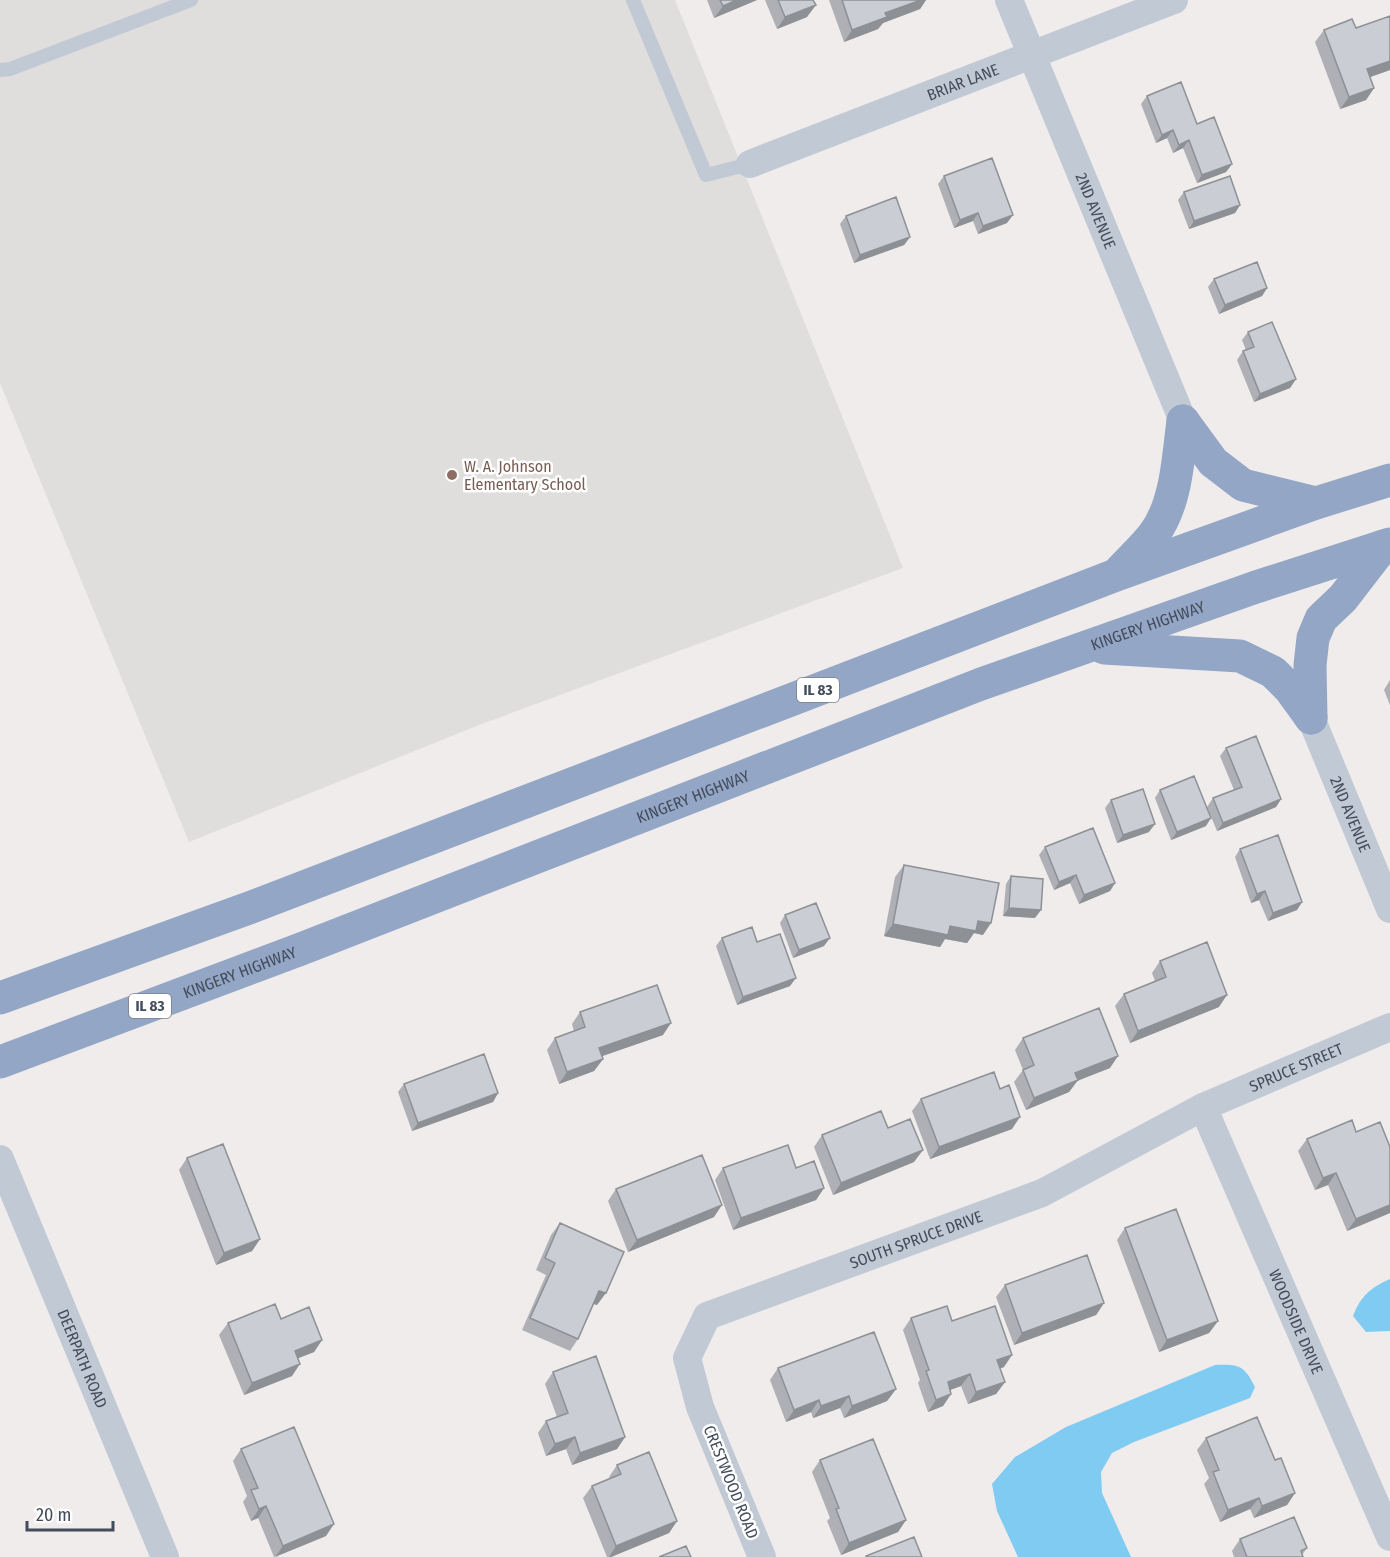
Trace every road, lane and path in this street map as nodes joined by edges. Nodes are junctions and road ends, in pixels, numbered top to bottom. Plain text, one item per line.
1 (191, 0) edge
2 (633, 0) edge
3 (1009, 0) edge
4 (1174, 0) edge
5 (1032, 55) junction
6 (0, 70) edge
7 (750, 164) joint
8 (1183, 421) junction
9 (1390, 480) edge
10 (1316, 503) junction
11 (1387, 545) edge
12 (1116, 575) junction
13 (1087, 647) junction
14 (1311, 718) junction
15 (1390, 909) edge
16 (0, 998) edge
17 (1390, 1028) edge
18 (0, 1062) edge
19 (1203, 1107) junction
20 (0, 1159) edge
21 (700, 1407) joint
22 (1390, 1537) edge
23 (165, 1557) edge
24 (762, 1557) edge

1 - 6 lane
2 - 7 lane
3 - 5 street, 2ND AVENUE
4 - 5 street, BRIAR LANE
5 - 7 street, BRIAR LANE
5 - 8 street, 2ND AVENUE
8 - 10 highway
8 - 12 highway
9 - 10 highway, IL 83
10 - 12 highway, IL 83
11 - 13 highway, KINGERY HIGHWAY / IL 83
11 - 14 highway
12 - 16 highway, IL 83
13 - 14 highway
13 - 18 highway, KINGERY HIGHWAY / IL 83
14 - 15 street, 2ND AVENUE
17 - 19 street, SPRUCE STREET
19 - 21 street, SOUTH SPRUCE DRIVE
19 - 22 street, WOODSIDE DRIVE
20 - 23 street, DEERPATH ROAD
21 - 24 street, CRESTWOOD ROAD

